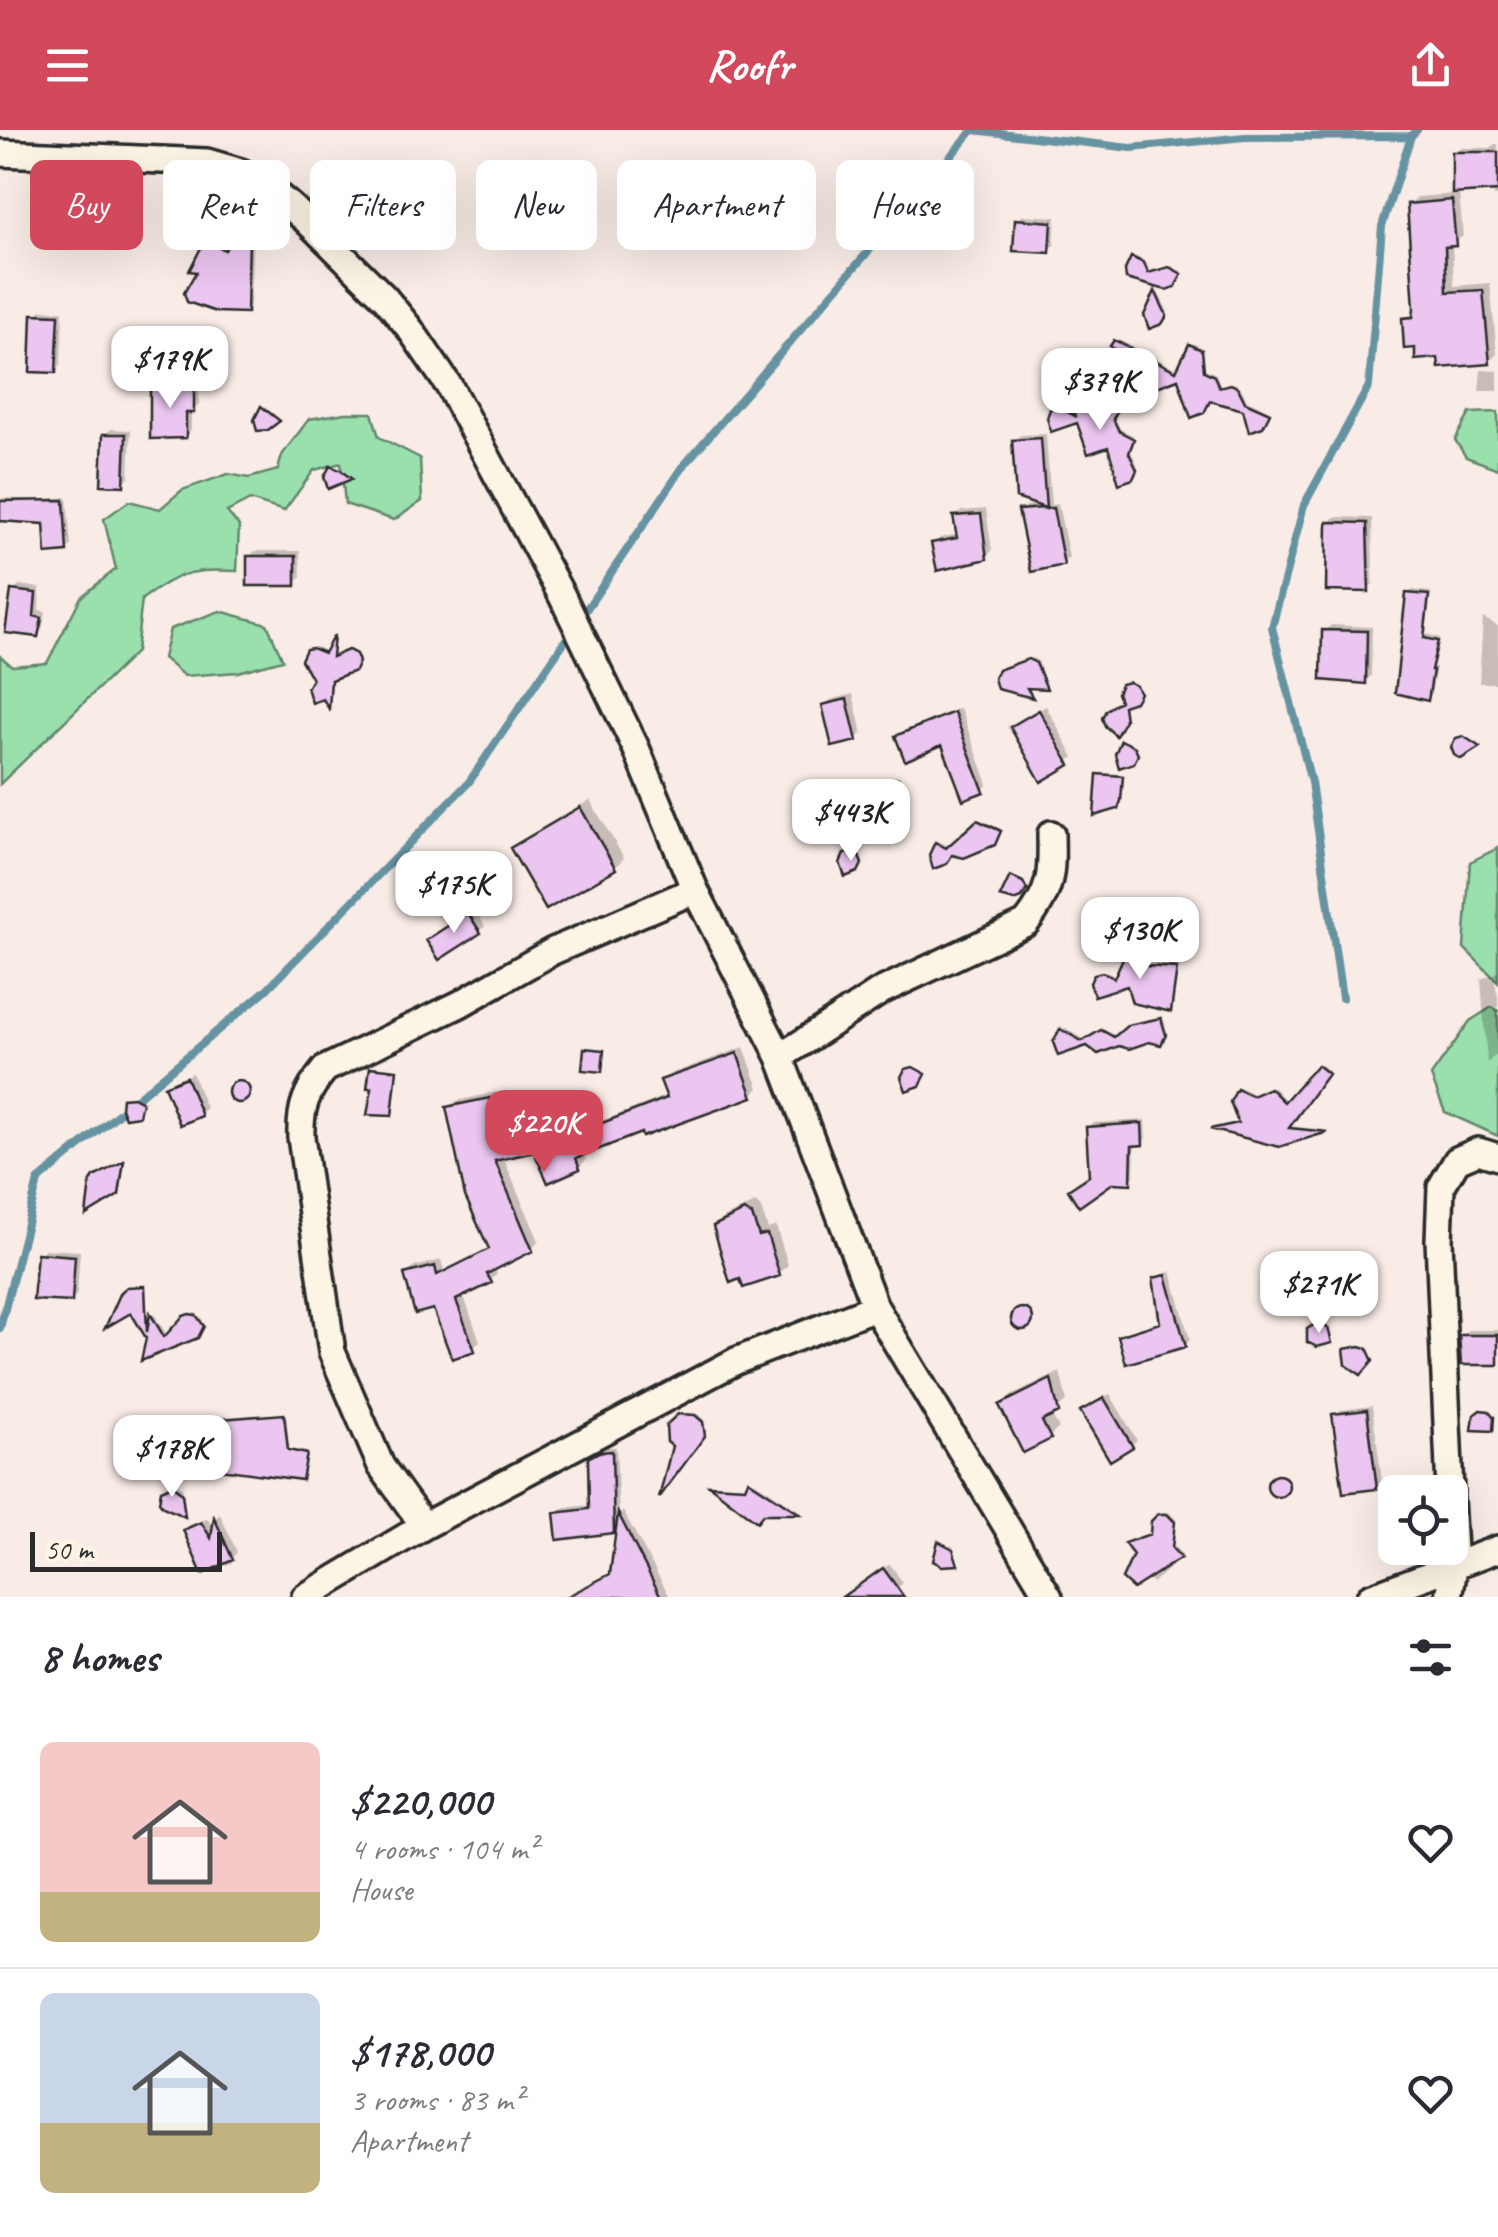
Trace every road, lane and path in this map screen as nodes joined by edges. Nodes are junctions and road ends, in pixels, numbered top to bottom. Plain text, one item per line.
1 (0, 153) edge
2 (1051, 834) dead end
3 (695, 890) junction
4 (780, 1057) junction
5 (1498, 1157) edge
6 (876, 1307) junction
7 (1449, 1475) edge
8 (424, 1526) junction
9 (1498, 1549) edge
10 (1454, 1565) edge
11 (1454, 1568) junction
12 (305, 1597) edge
13 (1050, 1597) edge
14 (1370, 1597) edge
15 (1449, 1597) edge

1 - 3 street
2 - 4 street
3 - 4 street
3 - 8 street
4 - 6 street
5 - 7 street
6 - 8 street
6 - 13 street
8 - 12 street
9 - 11 street
10 - 11 street
11 - 14 street
11 - 15 street

